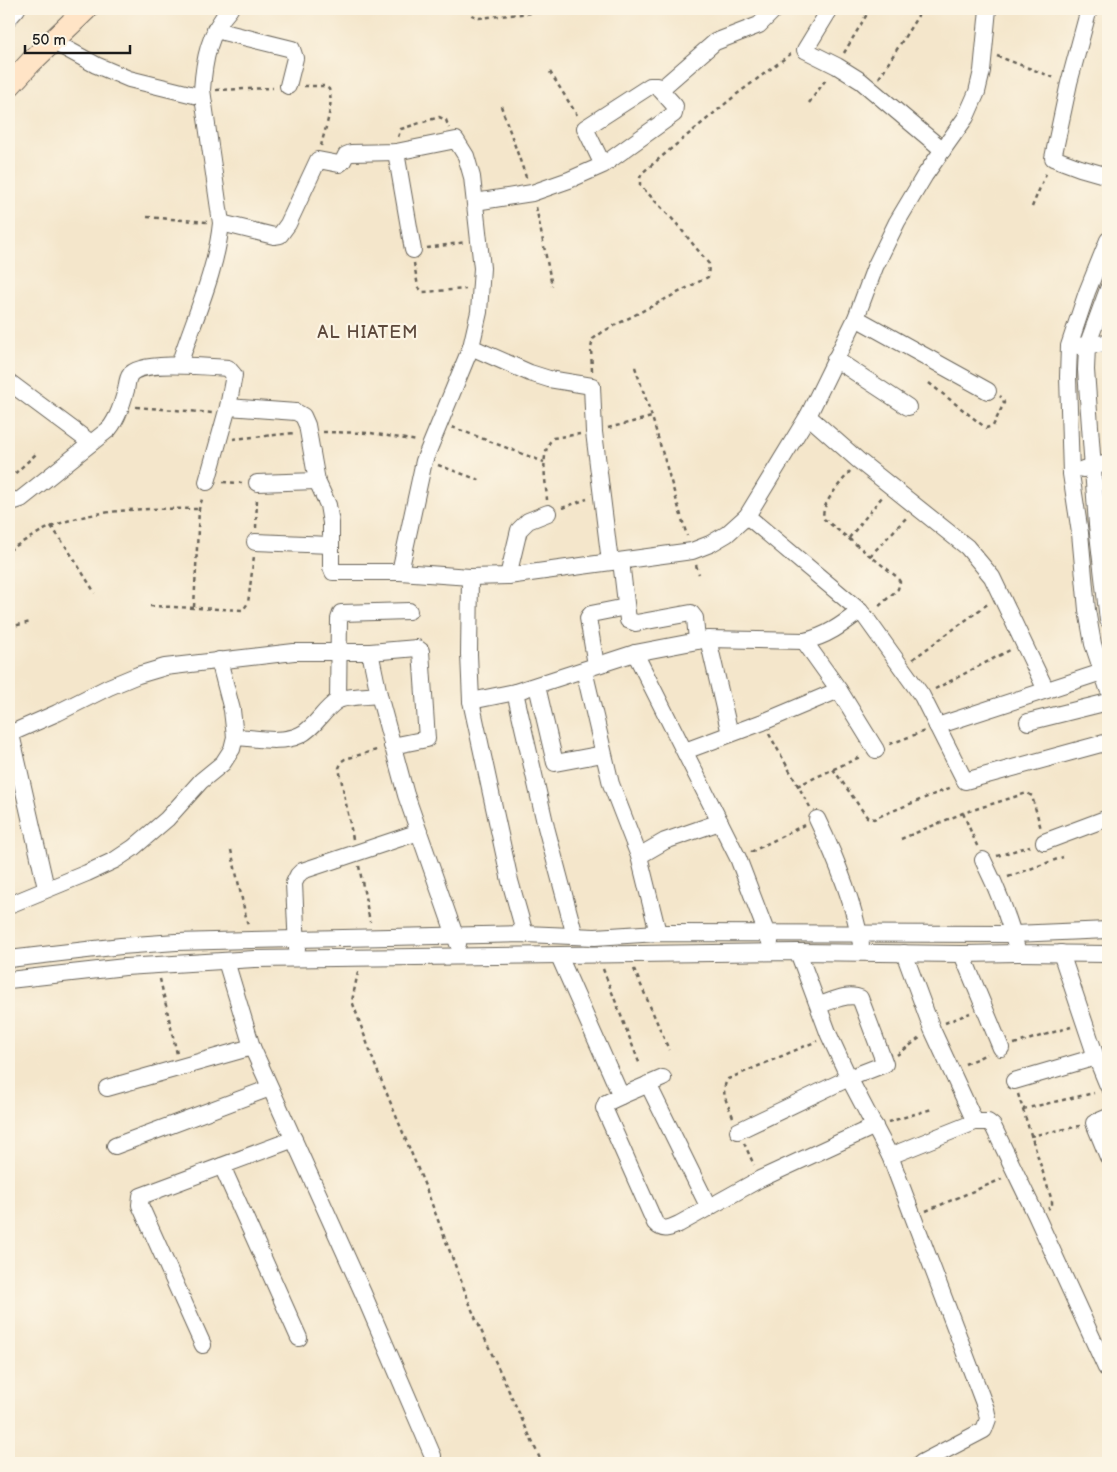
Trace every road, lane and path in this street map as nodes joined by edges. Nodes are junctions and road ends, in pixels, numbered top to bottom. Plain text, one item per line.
1 (17, 9) edge
2 (86, 9) edge
3 (230, 9) edge
4 (466, 9) edge
5 (775, 9) edge
6 (830, 9) edge
7 (870, 9) edge
8 (920, 9) edge
9 (988, 9) edge
10 (1089, 9) edge
11 (531, 13) dead end
12 (9, 18) edge
13 (215, 30) junction
14 (52, 41) junction
15 (805, 50) junction
16 (984, 52) junction
17 (837, 66) junction
18 (550, 72) dead end
19 (1069, 83) junction
20 (9, 86) edge
21 (288, 86) junction
22 (661, 89) junction
23 (871, 90) junction
24 (202, 94) junction
25 (809, 103) dead end
26 (501, 106) dead end
27 (585, 128) junction
28 (399, 132) dead end
29 (456, 140) junction
30 (943, 150) junction
31 (396, 152) junction
32 (1053, 158) junction
33 (318, 160) junction
34 (603, 165) junction
35 (1108, 176) edge
36 (532, 193) junction
37 (475, 202) junction
38 (1032, 207) dead end
39 (147, 217) dead end
40 (221, 223) junction
41 (480, 240) junction
42 (1108, 240) edge
43 (413, 250) junction
44 (1102, 273) edge
45 (552, 286) dead end
46 (482, 287) junction
47 (1108, 289) edge
48 (856, 318) junction
49 (1108, 343) edge
50 (1069, 346) junction
51 (1088, 346) junction
52 (471, 347) junction
53 (835, 359) junction
54 (179, 366) junction
55 (635, 368) dead end
56 (9, 382) edge
57 (929, 383) dead end
58 (592, 386) junction
59 (988, 391) joint
60 (122, 405) junction
61 (908, 407) dead end
62 (227, 411) junction
63 (808, 416) junction
64 (652, 417) junction
65 (441, 424) junction
66 (308, 432) junction
67 (594, 432) junction
68 (219, 440) junction
69 (91, 443) junction
70 (432, 443) junction
71 (36, 454) dead end
72 (858, 460) junction
73 (424, 461) junction
74 (544, 462) junction
75 (1100, 464) edge
76 (1071, 474) junction
77 (9, 479) edge
78 (317, 481) junction
79 (482, 481) dead end
80 (207, 482) joint
81 (257, 483) junction
82 (891, 486) junction
83 (602, 494) junction
84 (9, 498) edge
85 (916, 506) junction
86 (548, 513) junction
87 (747, 516) junction
88 (1103, 524) edge
89 (51, 526) junction
90 (849, 538) junction
91 (255, 542) junction
92 (331, 546) junction
93 (9, 550) edge
94 (692, 551) junction
95 (870, 556) junction
96 (615, 561) junction
97 (1105, 563) edge
98 (400, 572) junction
99 (508, 576) junction
100 (470, 578) junction
101 (95, 593) dead end
102 (1001, 594) junction
103 (150, 606) dead end
104 (194, 607) junction
105 (626, 607) junction
106 (409, 611) dead end
107 (863, 615) junction
108 (1108, 620) edge
109 (31, 622) dead end
110 (9, 627) edge
111 (703, 640) junction
112 (804, 641) junction
113 (1022, 644) junction
114 (339, 651) junction
115 (370, 652) junction
116 (635, 653) junction
117 (220, 660) junction
118 (590, 667) junction
119 (902, 667) junction
120 (1102, 672) junction
121 (537, 686) junction
122 (1108, 689) edge
123 (838, 690) junction
124 (1046, 690) junction
125 (515, 692) junction
126 (379, 695) junction
127 (922, 696) junction
128 (338, 700) junction
129 (471, 701) junction
130 (1108, 702) edge
131 (763, 722) junction
132 (1028, 722) dead end
133 (937, 726) junction
134 (10, 734) edge
135 (730, 734) junction
136 (235, 737) junction
137 (1108, 742) edge
138 (392, 746) junction
139 (876, 750) dead end
140 (685, 751) junction
141 (603, 754) junction
142 (965, 781) junction
143 (798, 786) junction
144 (963, 813) junction
145 (1108, 818) edge
146 (817, 819) junction
147 (720, 822) junction
148 (419, 832) junction
149 (901, 839) dead end
150 (1044, 842) junction
151 (231, 850) dead end
152 (356, 854) junction
153 (639, 856) junction
154 (738, 858) junction
155 (1063, 858) dead end
156 (983, 860) junction
157 (994, 882) junction
158 (46, 888) junction
159 (9, 905) edge
160 (1108, 930) edge
161 (658, 933) junction
162 (768, 933) junction
163 (859, 933) junction
164 (525, 934) junction
165 (1014, 934) junction
166 (456, 936) junction
167 (574, 936) junction
168 (374, 938) junction
169 (297, 939) junction
170 (251, 940) junction
171 (798, 952) junction
172 (774, 953) junction
173 (862, 953) junction
174 (904, 953) junction
175 (1018, 953) junction
176 (1061, 953) junction
177 (627, 954) junction
178 (962, 954) junction
179 (1108, 954) edge
180 (462, 956) junction
181 (559, 956) junction
182 (598, 956) junction
183 (9, 959) edge
184 (298, 959) junction
185 (361, 959) junction
186 (226, 960) junction
187 (157, 965) junction
188 (9, 980) edge
189 (818, 1005) junction
190 (983, 1007) junction
191 (1084, 1023) junction
192 (932, 1029) junction
193 (830, 1035) junction
194 (252, 1047) junction
195 (1001, 1048) junction
196 (669, 1050) dead end
197 (1096, 1057) junction
198 (885, 1064) junction
199 (640, 1065) dead end
200 (180, 1068) junction
201 (950, 1070) junction
202 (849, 1078) junction
203 (1014, 1081) dead end
204 (1105, 1082) edge
205 (107, 1088) dead end
206 (270, 1088) junction
207 (621, 1096) junction
208 (932, 1109) dead end
209 (1101, 1120) edge
210 (976, 1122) junction
211 (875, 1126) junction
212 (738, 1131) junction
213 (1030, 1136) junction
214 (294, 1139) junction
215 (115, 1146) dead end
216 (890, 1156) junction
217 (1108, 1157) edge
218 (222, 1166) junction
219 (1016, 1173) junction
220 (760, 1180) junction
221 (709, 1208) junction
222 (1035, 1213) junction
223 (913, 1216) junction
224 (299, 1338) dead end
225 (203, 1345) dead end
226 (1106, 1368) dead end
227 (433, 1456) dead end
228 (542, 1463) edge
229 (921, 1463) edge

1 - 12 street
2 - 14 street
3 - 13 street
4 - 11 path
5 - 22 street
6 - 15 street
7 - 17 path
8 - 23 path
9 - 16 street
10 - 19 street
13 - 21 street
13 - 24 street
14 - 20 street
14 - 24 street
15 - 17 street
15 - 58 path
16 - 19 path
16 - 30 street
17 - 23 street
17 - 25 path
18 - 27 path
19 - 32 street
21 - 24 path
21 - 33 path
22 - 27 street
22 - 34 street
23 - 30 street
24 - 40 street
26 - 36 path
27 - 34 street
28 - 29 path
29 - 31 street
29 - 37 street
30 - 48 street
31 - 33 street
31 - 43 street
32 - 35 street
32 - 38 path
33 - 40 street
34 - 36 street
36 - 37 street
36 - 45 path
37 - 41 street
39 - 40 path
40 - 54 street
41 - 43 path
41 - 46 street
42 - 44 street
43 - 46 path
44 - 50 street
46 - 52 street
47 - 51 street
48 - 53 street
48 - 59 street
49 - 51 street
50 - 51 street
50 - 76 street
51 - 75 street
52 - 58 street
52 - 65 street
53 - 61 street
53 - 63 street
54 - 60 street
54 - 62 street
55 - 64 path
56 - 69 street
57 - 59 path
58 - 67 street
60 - 62 path
60 - 69 street
62 - 66 street
62 - 68 street
63 - 72 street
63 - 87 street
64 - 67 path
64 - 94 path
65 - 70 street
65 - 74 path
66 - 68 path
66 - 70 path
66 - 78 street
67 - 74 path
67 - 83 street
68 - 80 street
69 - 84 street
70 - 73 street
71 - 77 path
72 - 82 street
72 - 90 path
73 - 79 path
73 - 98 street
74 - 86 path
75 - 76 street
75 - 88 street
76 - 120 street
78 - 81 street
78 - 92 street
80 - 81 path
81 - 91 path
82 - 85 street
82 - 90 path
83 - 86 path
83 - 96 street
85 - 95 path
85 - 102 street
86 - 99 street
87 - 94 street
87 - 107 street
88 - 97 street
89 - 93 path
89 - 101 path
89 - 104 path
90 - 95 path
91 - 92 street
91 - 104 path
92 - 98 street
94 - 96 street
95 - 107 path
96 - 99 street
96 - 105 street
97 - 108 street
98 - 100 street
99 - 100 street
100 - 129 street
102 - 113 street
102 - 119 path
103 - 104 path
105 - 111 street
105 - 118 street
106 - 114 street
107 - 112 street
107 - 119 street
109 - 110 path
111 - 112 street
111 - 116 street
111 - 135 street
112 - 123 street
113 - 124 street
113 - 127 path
114 - 115 street
114 - 117 street
114 - 128 street
115 - 126 street
115 - 138 street
116 - 118 street
116 - 140 street
117 - 134 street
117 - 136 street
118 - 121 street
118 - 141 street
119 - 127 street
120 - 122 street
120 - 124 street
121 - 125 street
121 - 141 street
123 - 131 street
123 - 139 street
124 - 133 street
125 - 129 street
125 - 167 street
126 - 128 street
126 - 138 street
127 - 133 street
128 - 136 street
129 - 164 street
130 - 132 street
131 - 135 street
131 - 143 path
133 - 142 street
134 - 158 street
135 - 140 street
136 - 158 street
137 - 142 street
138 - 148 street
138 - 152 path
140 - 147 street
141 - 153 street
142 - 143 path
143 - 146 path
144 - 149 path
144 - 150 path
144 - 156 path
145 - 150 street
146 - 154 path
146 - 163 street
147 - 153 street
147 - 154 street
148 - 152 street
148 - 166 street
150 - 156 path
151 - 170 path
152 - 168 path
152 - 169 street
153 - 161 street
154 - 162 street
155 - 157 path
156 - 157 street
157 - 165 street
158 - 159 street
160 - 165 street
161 - 162 street
161 - 167 street
162 - 163 street
162 - 172 street
163 - 165 street
163 - 173 street
164 - 166 street
164 - 167 street
165 - 175 street
166 - 168 street
166 - 180 street
168 - 169 street
169 - 170 street
169 - 184 street
170 - 183 street
171 - 172 street
171 - 173 street
171 - 189 street
172 - 177 street
173 - 174 street
174 - 178 street
174 - 192 street
175 - 176 street
175 - 178 street
176 - 179 street
176 - 191 street
177 - 182 street
177 - 196 path
178 - 190 street
180 - 181 street
180 - 185 street
181 - 182 street
181 - 207 street
182 - 199 path
184 - 185 street
184 - 186 street
185 - 228 path
186 - 187 street
186 - 194 street
187 - 188 street
187 - 200 path
189 - 193 street
189 - 198 street
190 - 192 path
190 - 195 street
191 - 195 path
191 - 197 street
192 - 198 path
192 - 201 street
193 - 202 street
193 - 212 path
194 - 200 street
194 - 206 street
195 - 201 path
197 - 203 street
197 - 204 street
198 - 202 street
200 - 205 street
201 - 210 street
202 - 211 street
202 - 212 street
204 - 213 path
206 - 214 street
206 - 215 street
207 - 221 street
207 - 221 street
208 - 211 path
209 - 213 path
209 - 217 street
210 - 216 street
210 - 219 street
211 - 216 street
211 - 220 street
212 - 220 path
213 - 222 path
214 - 218 street
214 - 227 street
216 - 223 street
218 - 224 street
218 - 225 street
219 - 222 street
219 - 223 path
220 - 221 street
222 - 226 street
223 - 229 street

